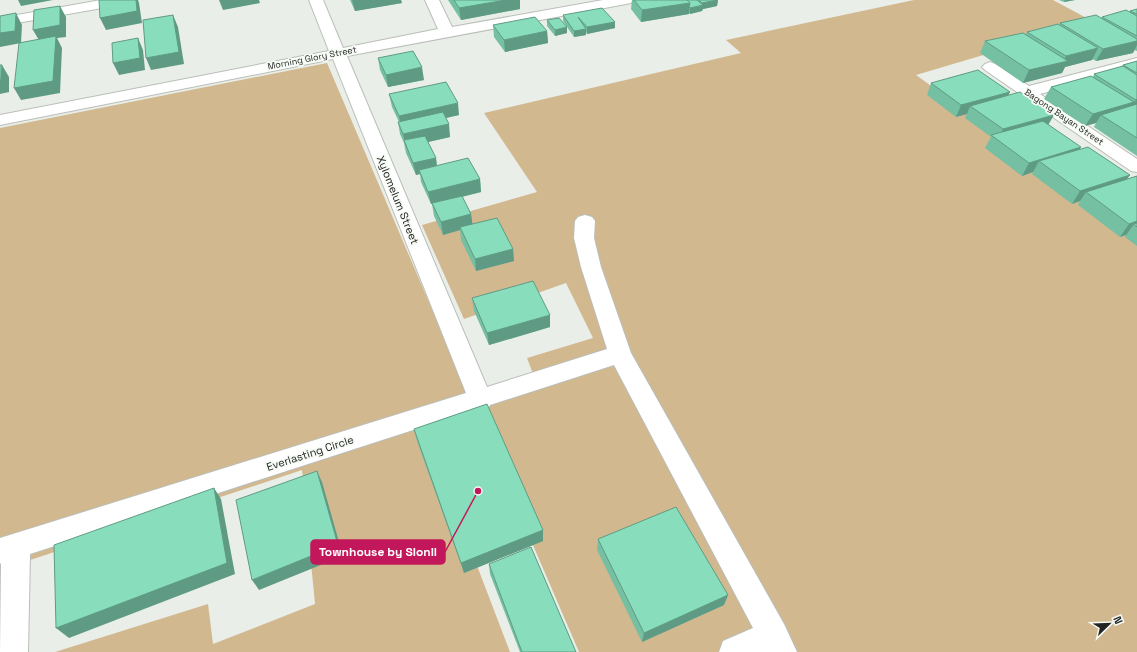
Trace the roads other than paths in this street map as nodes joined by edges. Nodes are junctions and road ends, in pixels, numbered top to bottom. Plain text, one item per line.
1 (125, 0) edge
2 (316, 0) edge
3 (432, 0) edge
4 (626, 0) edge
5 (580, 4) edge
6 (0, 22) edge
7 (447, 32) junction
8 (338, 53) junction
9 (1137, 63) edge
10 (990, 67) dead end
11 (1027, 92) junction
12 (0, 120) edge
13 (1137, 167) edge
14 (586, 221) dead end
15 (620, 354) junction
16 (480, 400) junction
17 (8, 549) edge
18 (777, 643) edge
19 (13, 652) edge
20 (734, 652) edge

1 - 6 street
2 - 8 street, Xylomelum Street
3 - 7 street
4 - 5 street, Morning Glory Street
5 - 7 street, Morning Glory Street
7 - 8 street, Morning Glory Street
8 - 12 street, Morning Glory Street
8 - 16 street, Xylomelum Street
9 - 11 street
10 - 11 street, Bagong Bayan Street
11 - 13 street, Bagong Bayan Street
14 - 15 street
15 - 16 street, Everlasting Circle
15 - 18 street
16 - 17 street, Everlasting Circle
17 - 19 street
18 - 20 street

